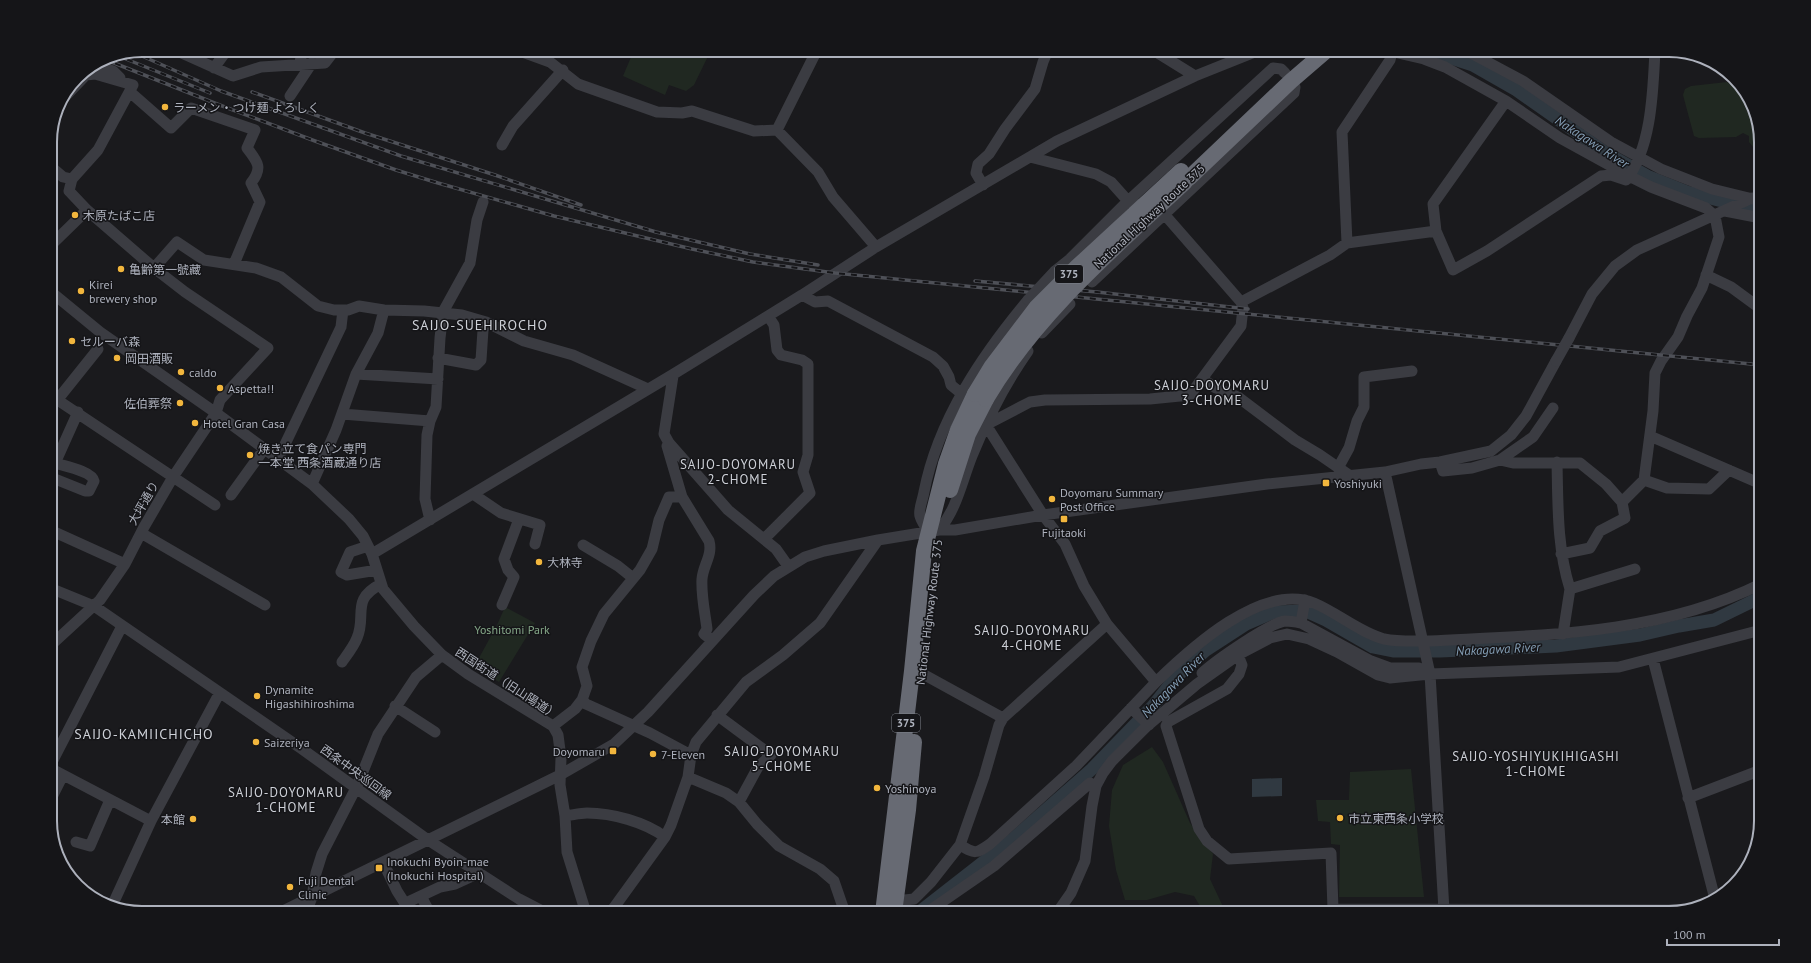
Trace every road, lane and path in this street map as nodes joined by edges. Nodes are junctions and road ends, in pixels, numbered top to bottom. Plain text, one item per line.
1 (190, 57) edge
2 (222, 57) edge
3 (301, 57) edge
4 (330, 57) edge
5 (536, 57) edge
6 (814, 57) edge
7 (1045, 57) edge
8 (1164, 57) edge
9 (1242, 57) edge
10 (1306, 57) edge
11 (1317, 57) edge
12 (1390, 57) edge
13 (1412, 57) edge
14 (1478, 57) edge
15 (1655, 57) edge
16 (300, 63) junction
17 (312, 63) junction
18 (102, 66) edge
19 (214, 68) junction
20 (563, 70) junction
21 (91, 74) edge
22 (1195, 76) junction
23 (1288, 77) junction
24 (123, 81) junction
25 (130, 92) junction
26 (290, 96) dead end
27 (1506, 100) junction
28 (777, 130) junction
29 (502, 145) dead end
30 (1030, 157) junction
31 (1638, 159) junction
32 (57, 172) edge
33 (1630, 174) junction
34 (72, 179) junction
35 (983, 185) junction
36 (1754, 197) edge
37 (1754, 200) edge
38 (1128, 201) junction
39 (483, 202) dead end
40 (87, 210) junction
41 (1720, 214) junction
42 (1165, 215) junction
43 (1754, 217) edge
44 (1436, 231) junction
45 (57, 239) edge
46 (1347, 243) junction
47 (876, 247) junction
48 (1070, 259) junction
49 (234, 264) junction
50 (154, 268) junction
51 (1706, 275) junction
52 (802, 295) junction
53 (57, 297) edge
54 (1242, 302) junction
55 (1070, 304) dead end
56 (1754, 304) edge
57 (343, 310) junction
58 (384, 310) junction
59 (443, 312) junction
60 (768, 316) junction
61 (486, 322) junction
62 (1009, 323) junction
63 (1035, 340) junction
64 (98, 349) dead end
65 (438, 358) junction
66 (1412, 371) dead end
67 (356, 374) junction
68 (672, 374) junction
69 (973, 377) junction
70 (438, 379) junction
71 (1202, 379) junction
72 (648, 388) junction
73 (57, 394) edge
74 (981, 395) junction
75 (57, 399) edge
76 (1553, 408) dead end
77 (78, 412) junction
78 (216, 413) junction
79 (342, 414) junction
80 (430, 421) junction
81 (986, 425) junction
82 (1650, 436) junction
83 (669, 443) junction
84 (265, 448) junction
85 (57, 459) edge
86 (278, 459) junction
87 (1500, 460) junction
88 (1440, 462) junction
89 (1557, 462) junction
90 (57, 464) edge
91 (1338, 468) junction
92 (1729, 470) junction
93 (1385, 472) junction
94 (1349, 476) junction
95 (173, 477) junction
96 (57, 479) edge
97 (1644, 480) junction
98 (1754, 481) edge
99 (312, 484) junction
100 (473, 494) junction
101 (231, 495) dead end
102 (682, 497) junction
103 (1622, 502) junction
104 (215, 505) dead end
105 (1043, 515) junction
106 (520, 519) junction
107 (430, 520) junction
108 (934, 531) junction
109 (57, 533) edge
110 (141, 533) junction
111 (764, 539) junction
112 (878, 540) junction
113 (535, 544) dead end
114 (583, 545) dead end
115 (370, 550) junction
116 (1561, 554) junction
117 (125, 564) junction
118 (788, 566) junction
119 (1635, 569) dead end
120 (377, 570) junction
121 (634, 578) junction
122 (381, 584) junction
123 (1754, 587) edge
124 (1570, 590) junction
125 (57, 591) edge
126 (1304, 602) junction
127 (265, 605) dead end
128 (502, 605) dead end
129 (94, 606) junction
130 (1301, 621) junction
131 (1106, 624) junction
132 (122, 626) junction
133 (1754, 632) edge
134 (1563, 634) junction
135 (57, 640) edge
136 (712, 640) junction
137 (1422, 642) junction
138 (442, 655) junction
139 (1238, 655) junction
140 (1653, 659) junction
141 (342, 662) dead end
142 (921, 673) junction
143 (1430, 674) junction
144 (1156, 682) junction
145 (1197, 684) junction
146 (219, 694) junction
147 (582, 700) junction
148 (395, 706) junction
149 (1131, 708) junction
150 (718, 715) junction
151 (1003, 718) junction
152 (1147, 723) junction
153 (553, 726) junction
154 (634, 727) junction
155 (435, 732) dead end
156 (57, 753) edge
157 (691, 755) junction
158 (57, 771) edge
159 (1754, 773) edge
160 (63, 775) junction
161 (560, 775) junction
162 (688, 777) junction
163 (1096, 786) junction
164 (57, 787) edge
165 (356, 788) junction
166 (1688, 798) junction
167 (110, 800) junction
168 (739, 802) junction
169 (566, 816) junction
170 (151, 821) junction
171 (665, 837) junction
172 (428, 840) junction
173 (76, 842) dead end
174 (960, 845) junction
175 (383, 862) junction
176 (479, 873) junction
177 (1714, 894) edge
178 (420, 896) junction
179 (312, 897) junction
180 (114, 901) edge
181 (293, 906) edge
182 (309, 906) edge
183 (426, 906) edge
184 (532, 906) edge
185 (584, 906) edge
186 (615, 906) edge
187 (843, 906) edge
188 (892, 906) edge
189 (892, 906) edge
190 (899, 906) edge
191 (940, 906) edge
192 (1062, 906) edge
193 (1333, 906) edge
194 (1444, 906) edge

1 - 19 street
2 - 19 street
3 - 16 street
4 - 17 street
5 - 20 street
6 - 28 street
7 - 35 street
8 - 22 street
9 - 22 street
10 - 23 highway, National Highway Route 375 / 375
11 - 23 highway, National Highway Route 375 / 375
12 - 46 street
13 - 27 street
14 - 31 street
15 - 31 street
16 - 17 street
16 - 19 street
17 - 26 street
18 - 24 street
20 - 28 street
20 - 29 street
21 - 24 street
22 - 30 street
23 - 38 street
23 - 42 street
23 - 74 highway, National Highway Route 375 / 375, bridge
24 - 25 street
25 - 34 street
25 - 49 street
27 - 33 street
27 - 44 street
28 - 47 street
30 - 35 street
30 - 38 street
31 - 33 street
31 - 36 street
32 - 34 street
33 - 41 street
33 - 44 street
34 - 40 street
35 - 47 street
37 - 41 street
38 - 42 street
38 - 48 street
39 - 59 street
40 - 45 street
40 - 50 street
41 - 43 street
41 - 51 street
41 - 88 street, bridge
42 - 48 street
42 - 54 street
44 - 46 street
46 - 54 street
47 - 52 street
48 - 62 street, bridge
49 - 50 street
49 - 57 street
50 - 78 street, 大坪通り
51 - 56 street
51 - 82 street
52 - 60 street
52 - 74 street
53 - 78 street, 西国街道（旧山陽道）
54 - 71 street
55 - 63 street
57 - 58 street
57 - 86 street
58 - 59 street
58 - 67 street
59 - 61 street
59 - 65 street
60 - 68 street
60 - 111 street
61 - 65 street
61 - 72 street
62 - 63 street
62 - 69 street
63 - 74 street
64 - 73 street
65 - 70 street
66 - 91 street
67 - 70 street
67 - 79 street
68 - 72 street
68 - 83 street
69 - 74 street
69 - 74 street
70 - 80 street
71 - 81 street
71 - 91 street
72 - 100 street
74 - 81 street
74 - 108 highway, National Highway Route 375 / 375
75 - 77 street
76 - 87 street
77 - 85 street
77 - 95 street
78 - 84 street, 西国街道（旧山陽道）
78 - 95 street, 大坪通り
79 - 80 street
79 - 99 street
80 - 107 street
81 - 105 street
81 - 108 street
82 - 92 street
82 - 97 street
83 - 102 street
83 - 111 street
84 - 86 street, 西国街道（旧山陽道）
84 - 101 street
86 - 99 street, 西国街道（旧山陽道）
87 - 88 street
87 - 89 street
88 - 93 street
89 - 103 street
89 - 116 street
90 - 96 street
91 - 94 street
92 - 97 street
92 - 98 street
93 - 94 street
93 - 137 street
94 - 105 street
95 - 104 street
95 - 110 street, 大坪通り
97 - 103 street
99 - 115 street, 西国街道（旧山陽道）
100 - 106 street
100 - 107 street
102 - 121 street
102 - 136 street
103 - 116 street
105 - 108 street
105 - 131 street
106 - 113 street
106 - 128 street
107 - 115 street
108 - 112 street
108 - 142 highway, National Highway Route 375 / 375
108 - 188 highway, National Highway Route 375 / 375
109 - 117 street
110 - 117 street, 大坪通り
110 - 127 street
111 - 118 street
112 - 118 street
112 - 150 street
114 - 121 street
115 - 120 street, 西国街道（旧山陽道）
115 - 120 street
116 - 124 street
117 - 129 street, 大坪通り
118 - 136 street
119 - 124 street
120 - 122 street, 西国街道（旧山陽道）
121 - 147 street
122 - 138 street, 西国街道（旧山陽道）
122 - 141 street
123 - 134 street
124 - 134 street
125 - 129 street, 西条中央巡回線
126 - 130 street
126 - 137 street
126 - 144 street
129 - 132 street, 西条中央巡回線
129 - 135 street, 大坪通り
130 - 143 street
130 - 145 street
131 - 144 street
131 - 151 street
132 - 146 street, 西条中央巡回線
132 - 156 street
133 - 140 street
134 - 137 street
136 - 154 street
137 - 143 street
138 - 148 street
138 - 153 street, 西国街道（旧山陽道）
139 - 143 street
139 - 145 street
139 - 193 street
140 - 143 street
140 - 166 street
142 - 151 street
142 - 189 highway, National Highway Route 375 / 375
143 - 194 street
144 - 149 street
145 - 152 street
146 - 165 street, 西条中央巡回線
146 - 170 street
147 - 153 street
147 - 154 street
148 - 155 street
148 - 165 street
149 - 152 street
149 - 174 street
150 - 157 street
150 - 168 street
151 - 174 street
152 - 163 street
153 - 161 street, 西国街道（旧山陽道）
154 - 157 street
154 - 161 street
157 - 162 street
158 - 160 street
159 - 166 street
160 - 164 street
160 - 167 street
161 - 169 street, 西国街道（旧山陽道）
161 - 172 street
162 - 168 street
162 - 171 street
163 - 191 street
163 - 192 street
165 - 172 street, 西条中央巡回線
165 - 179 street
166 - 177 street
167 - 170 street
167 - 173 street
168 - 187 street
169 - 171 street
169 - 185 street, 西国街道（旧山陽道）
170 - 180 street
171 - 186 street
172 - 175 street
172 - 176 street, 西条中央巡回線
174 - 190 street
175 - 178 street
175 - 179 street
176 - 178 street
176 - 184 street, 西条中央巡回線
178 - 183 street
179 - 181 street
179 - 182 street

